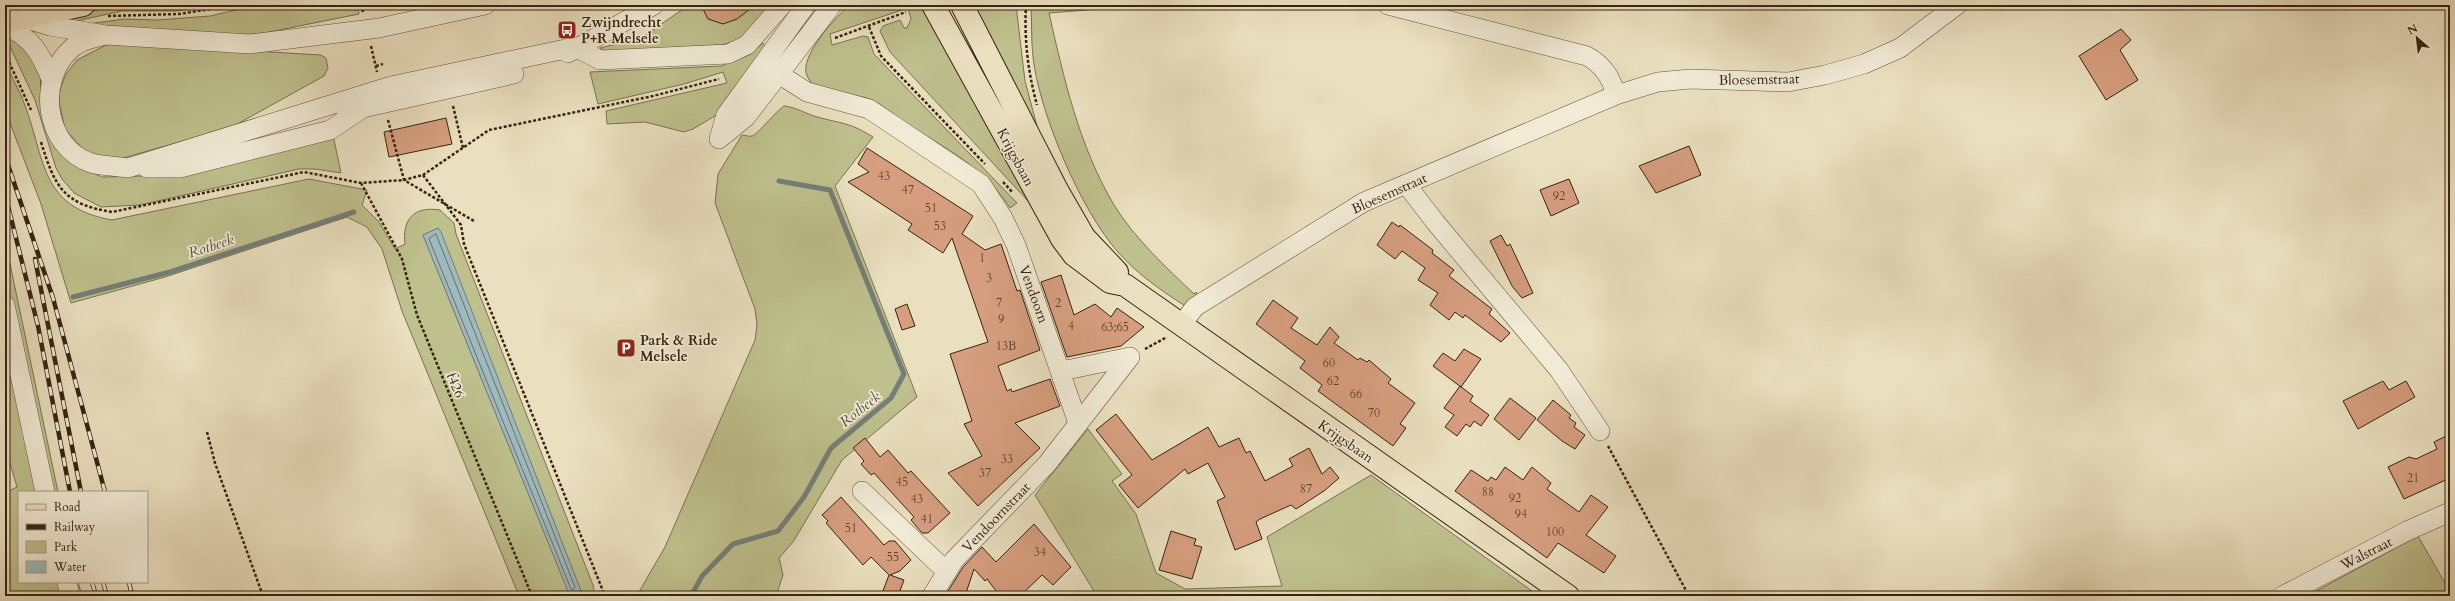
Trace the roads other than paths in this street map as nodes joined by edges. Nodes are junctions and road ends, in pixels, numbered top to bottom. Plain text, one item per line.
1 (83, 5) edge
2 (424, 5) edge
3 (486, 5) edge
4 (654, 5) edge
5 (782, 5) edge
6 (806, 5) edge
7 (832, 5) edge
8 (933, 5) edge
9 (962, 5) edge
10 (1388, 5) edge
11 (1957, 5) edge
12 (8, 15) edge
13 (106, 35) junction
14 (294, 39) junction
15 (575, 47) junction
16 (770, 70) junction
17 (51, 79) junction
18 (1616, 95) junction
19 (322, 107) junction
20 (364, 108) junction
21 (128, 168) junction
22 (1406, 184) junction
23 (1125, 285) junction
24 (5, 305) edge
25 (1181, 325) junction
26 (1061, 371) junction
27 (1078, 423) junction
28 (1600, 431) road end
29 (45, 491) edge
30 (862, 491) dead end
31 (2450, 512) edge
32 (947, 572) junction
33 (67, 583) edge
34 (70, 596) edge
35 (932, 596) edge
36 (1568, 596) edge
37 (2282, 596) edge

1 - 12 main road
2 - 14 street
3 - 14 street
4 - 15 street
5 - 15 street
6 - 16 street
7 - 16 street
8 - 23 main road, Krijgsbaan
9 - 23 main road, Krijgsbaan
10 - 18 street
11 - 18 street, Bloesemstraat
12 - 13 street
12 - 17 street
13 - 14 street
13 - 17 street
15 - 19 street
15 - 20 street
16 - 26 street, Vendoorn
17 - 21 street
18 - 22 street, Bloesemstraat
19 - 20 street
19 - 21 street
20 - 21 street
22 - 25 street, Bloesemstraat
22 - 28 street
23 - 25 main road, Krijgsbaan
24 - 29 street
25 - 36 main road, Krijgsbaan
26 - 27 street, Vendoorn
26 - 27 street
27 - 32 street, Vendoornstraat
30 - 32 street
31 - 37 street, Walstraat
32 - 35 street, Vendoornstraat
33 - 34 street

